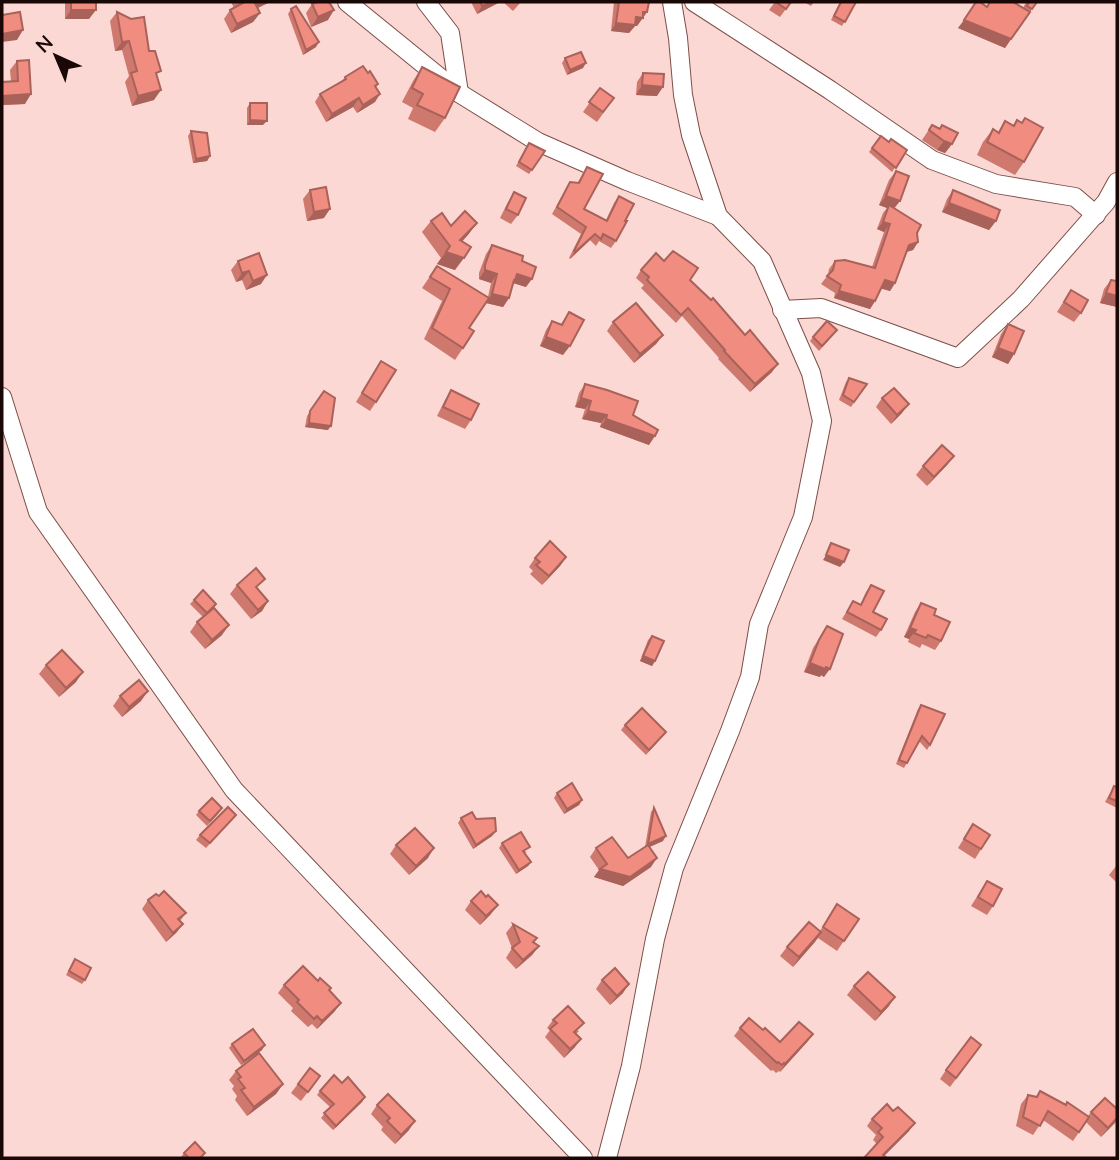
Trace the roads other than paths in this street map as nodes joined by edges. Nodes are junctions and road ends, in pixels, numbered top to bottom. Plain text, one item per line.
1 (347, 2) edge
2 (426, 2) edge
3 (672, 2) edge
4 (694, 2) edge
5 (459, 93) junction
6 (1117, 182) edge
7 (1096, 215) junction
8 (718, 216) junction
9 (782, 310) junction
10 (2, 397) edge
11 (583, 1158) edge
12 (607, 1158) edge

1 - 5 street
2 - 5 street
3 - 8 street
4 - 7 street
5 - 8 street
6 - 7 street
7 - 9 street
8 - 9 street
9 - 12 street
10 - 11 street

